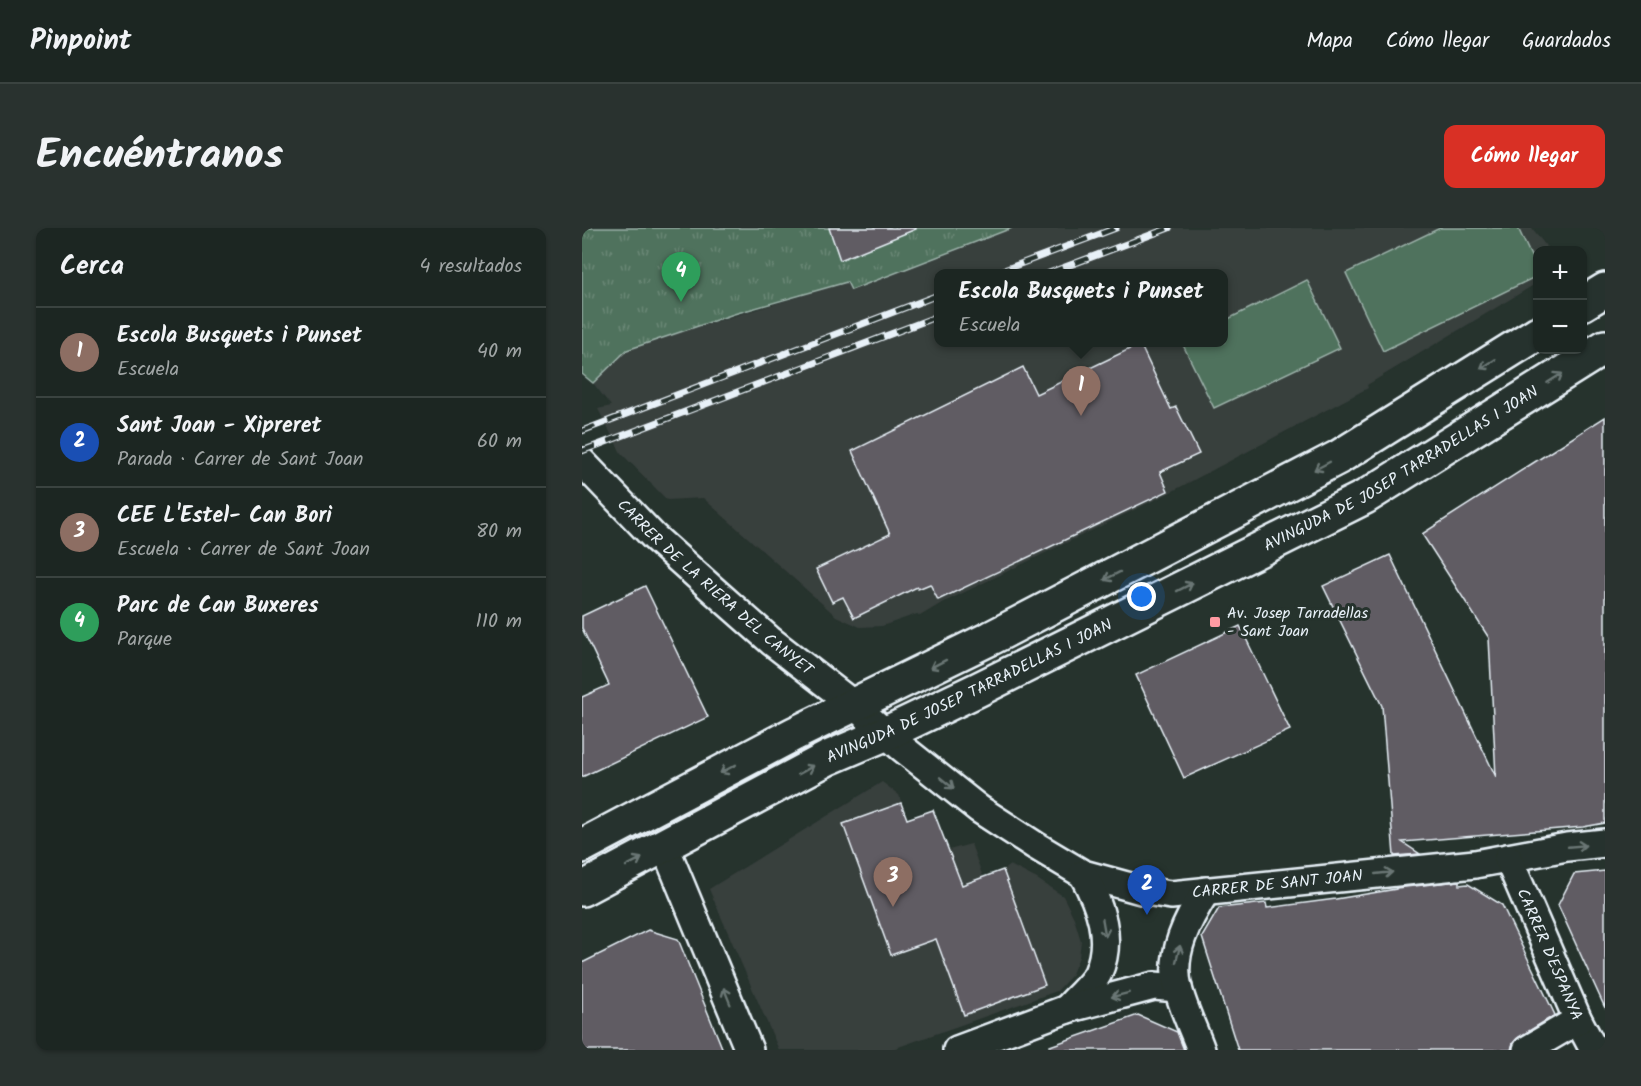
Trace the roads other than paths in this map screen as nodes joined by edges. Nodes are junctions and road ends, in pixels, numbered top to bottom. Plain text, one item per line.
1 (1605, 290) edge
2 (1587, 301) edge
3 (1533, 336) edge
4 (1605, 347) edge
5 (582, 462) edge
6 (855, 706) junction
7 (887, 733) junction
8 (1605, 843) edge
9 (582, 846) edge
10 (665, 847) junction
11 (1508, 858) junction
12 (1083, 874) junction
13 (582, 889) edge
14 (1206, 891) junction
15 (1178, 988) junction
16 (1067, 1008) junction
17 (1578, 1020) junction
18 (749, 1050) edge
19 (957, 1050) edge
20 (1201, 1050) edge
21 (1527, 1050) edge
22 (1594, 1050) edge

1 - 2 street
3 -> 6 street
7 -> 4 street, AVINGUDA DE JOSEP TARRADELLAS I JOAN
5 - 6 street, CARRER DE LA RIERA DEL CANYET
6 - 7 street, CARRER DE LA RIERA DEL CANYET
6 -> 9 street
10 -> 7 street, AVINGUDA DE JOSEP TARRADELLAS I JOAN
7 -> 12 street, CARRER DE SANT JOAN
11 -> 8 street, CARRER DE SANT JOAN
13 -> 10 street, AVINGUDA DE JOSEP TARRADELLAS I JOAN
18 -> 10 street
14 -> 11 street, CARRER DE SANT JOAN
11 - 17 street, CARRER D'ESPANYA
12 - 14 street, CARRER DE SANT JOAN
12 -> 16 street
15 -> 14 street
15 -> 16 street
15 - 20 street
16 - 19 street
17 - 21 street
17 - 22 street, CARRER D'ESPANYA

